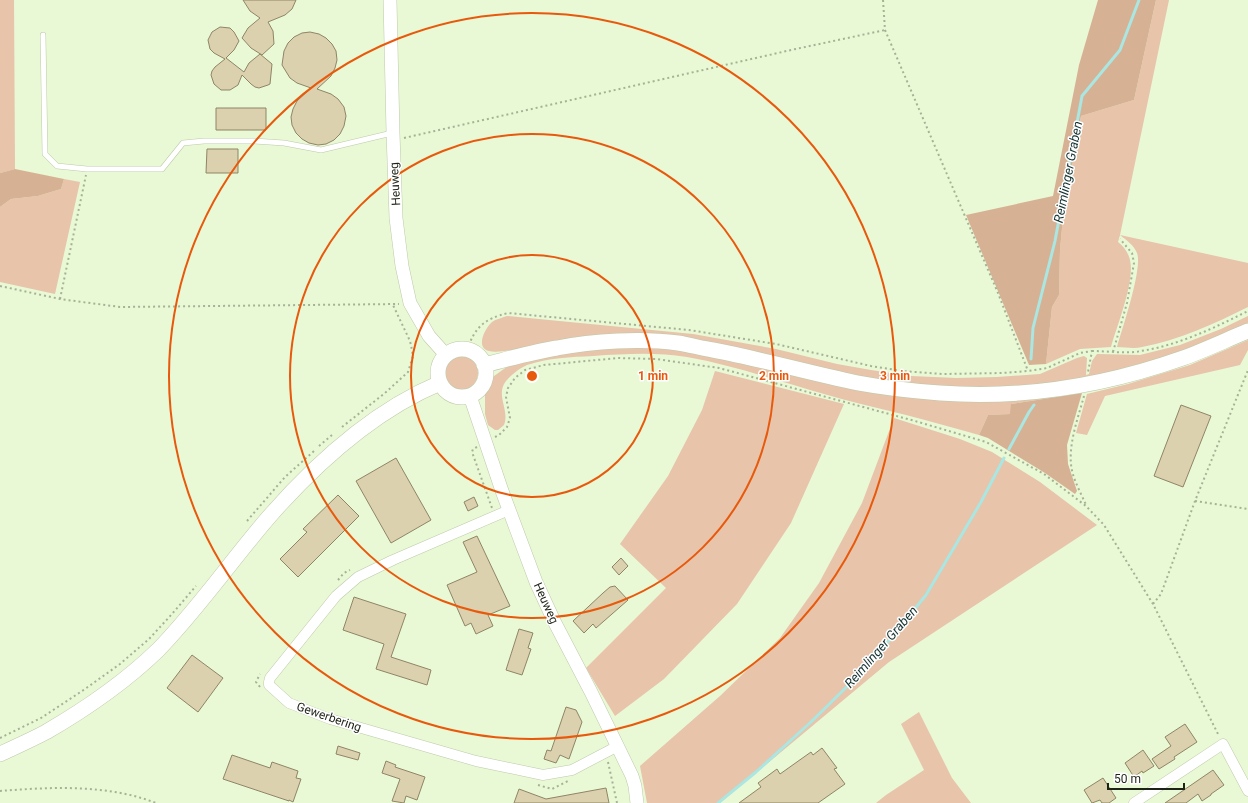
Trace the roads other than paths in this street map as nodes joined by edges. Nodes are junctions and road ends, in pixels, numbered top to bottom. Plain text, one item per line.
1 (390, 0) edge
2 (42, 35) dead end
3 (393, 136) junction
4 (1248, 332) edge
5 (446, 355) junction
6 (484, 365) junction
7 (440, 383) junction
8 (470, 396) junction
9 (509, 510) junction
10 (618, 746) junction
11 (0, 754) edge
12 (1245, 778) edge
13 (1248, 791) edge
14 (637, 803) edge
15 (1134, 803) edge

1 - 3 street, Heuweg
2 - 3 lane
3 - 5 street, Heuweg
4 - 6 main road
5 - 6 main road
5 - 7 main road
6 - 8 main road
7 - 8 main road
7 - 11 main road
8 - 9 street, Heuweg
9 - 10 street, Heuweg
9 - 10 street, Gewerbering
10 - 14 street, Heuweg
12 - 13 street
12 - 15 street

